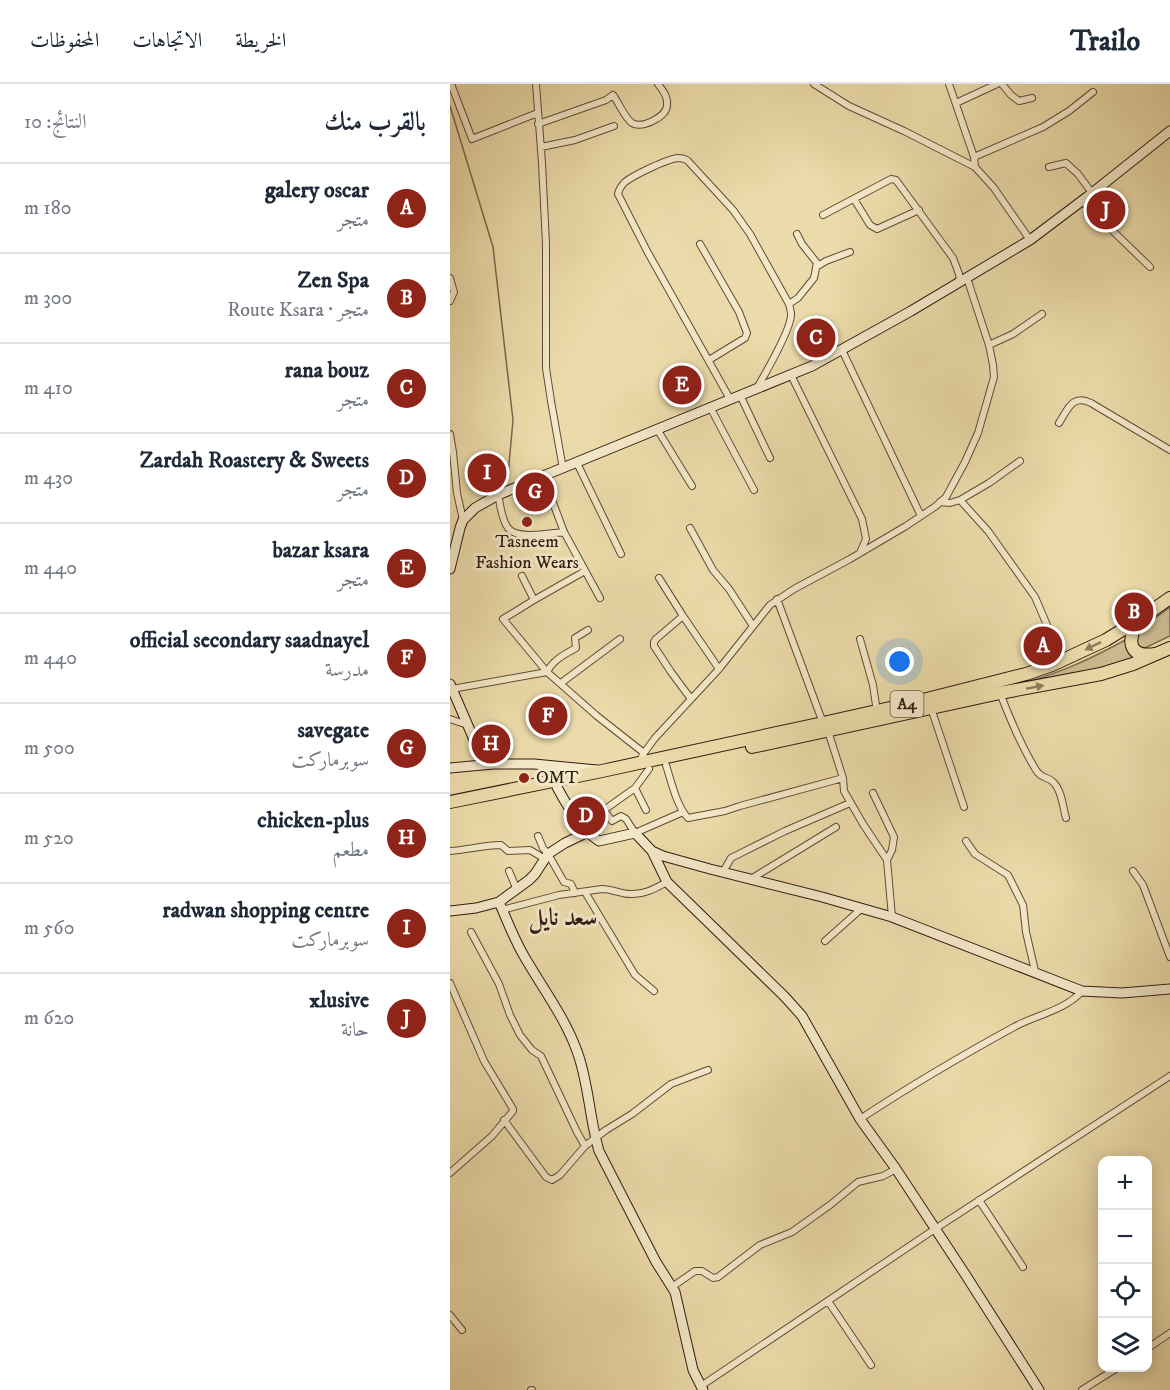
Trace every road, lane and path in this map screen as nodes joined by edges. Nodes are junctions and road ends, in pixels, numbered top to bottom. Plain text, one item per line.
1 (451, 84) edge
2 (544, 84) edge
3 (657, 84) edge
4 (814, 84) edge
5 (949, 84) edge
6 (997, 84) edge
7 (1002, 84) edge
8 (536, 85) edge
9 (1093, 92) dead end
10 (1032, 98) dead end
11 (956, 103) junction
12 (538, 120) junction
13 (614, 126) dead end
14 (1170, 131) edge
15 (541, 147) junction
16 (974, 157) junction
17 (975, 167) junction
18 (1049, 167) dead end
19 (1092, 193) junction
20 (854, 200) junction
21 (1083, 201) junction
22 (919, 210) junction
23 (823, 215) dead end
24 (797, 234) dead end
25 (1030, 240) junction
26 (700, 244) dead end
27 (850, 252) dead end
28 (816, 267) junction
29 (1150, 267) dead end
30 (450, 278) edge
31 (964, 280) junction
32 (450, 301) edge
33 (789, 304) junction
34 (1042, 314) dead end
35 (988, 345) junction
36 (842, 350) junction
37 (709, 360) junction
38 (791, 375) junction
39 (757, 388) junction
40 (740, 395) junction
41 (730, 399) junction
42 (710, 407) junction
43 (1059, 423) dead end
44 (657, 429) junction
45 (450, 434) edge
46 (1170, 450) edge
47 (770, 458) dead end
48 (1020, 461) dead end
49 (577, 463) junction
50 (563, 469) junction
51 (543, 476) junction
52 (452, 477) edge
53 (692, 486) dead end
54 (754, 490) dead end
55 (498, 495) junction
56 (960, 500) junction
57 (940, 502) junction
58 (921, 516) junction
59 (463, 520) junction
60 (690, 528) dead end
61 (564, 532) junction
62 (454, 536) edge
63 (452, 552) edge
64 (860, 553) junction
65 (621, 554) dead end
66 (450, 569) edge
67 (585, 571) junction
68 (522, 576) dead end
69 (659, 578) dead end
70 (600, 598) dead end
71 (777, 599) junction
72 (1167, 599) edge
73 (534, 600) junction
74 (683, 616) junction
75 (1140, 619) junction
76 (753, 626) junction
77 (588, 630) dead end
78 (1050, 632) dead end
79 (620, 639) dead end
80 (860, 639) dead end
81 (1164, 650) edge
82 (719, 669) junction
83 (547, 672) junction
84 (561, 683) junction
85 (451, 687) edge
86 (1000, 693) junction
87 (692, 699) junction
88 (931, 708) junction
89 (878, 716) junction
90 (450, 719) edge
91 (468, 725) junction
92 (826, 727) junction
93 (475, 742) junction
94 (493, 764) junction
95 (643, 764) junction
96 (474, 765) junction
97 (666, 765) junction
98 (450, 768) edge
99 (602, 771) junction
100 (843, 778) junction
101 (557, 787) junction
102 (635, 788) junction
103 (873, 793) dead end
104 (450, 802) edge
105 (850, 803) junction
106 (964, 807) dead end
107 (450, 810) edge
108 (604, 810) junction
109 (645, 810) dead end
110 (683, 812) junction
111 (1066, 818) dead end
112 (836, 827) dead end
113 (585, 829) junction
114 (635, 833) junction
115 (538, 836) dead end
116 (966, 841) dead end
117 (450, 851) edge
118 (652, 852) junction
119 (547, 857) junction
120 (887, 860) junction
121 (509, 871) dead end
122 (1133, 871) dead end
123 (723, 872) junction
124 (751, 879) junction
125 (667, 882) junction
126 (517, 890) junction
127 (585, 892) junction
128 (575, 894) junction
129 (501, 906) junction
130 (861, 909) junction
131 (450, 911) edge
132 (892, 917) junction
133 (471, 932) dead end
134 (825, 941) dead end
135 (1170, 957) edge
136 (1035, 971) junction
137 (450, 983) edge
138 (1170, 989) edge
139 (654, 991) dead end
140 (1082, 991) junction
141 (708, 1070) dead end
142 (1170, 1076) edge
143 (860, 1119) junction
144 (504, 1120) junction
145 (596, 1139) junction
146 (585, 1146) junction
147 (896, 1169) junction
148 (450, 1173) edge
149 (979, 1200) junction
150 (935, 1229) junction
151 (1023, 1267) dead end
152 (672, 1287) junction
153 (828, 1301) junction
154 (450, 1316) edge
155 (462, 1330) dead end
156 (1170, 1333) edge
157 (1152, 1345) edge
158 (871, 1365) dead end
159 (1111, 1372) edge
160 (702, 1388) edge
161 (1039, 1390) edge
162 (1082, 1390) edge

1 - 12 street
2 - 8 street
3 - 12 street
4 - 17 street
5 - 11 street
6 - 11 street
7 - 10 street
8 - 12 street
9 - 16 street
11 - 16 street
12 - 15 street
13 - 15 street
14 - 19 street
15 - 50 street
16 - 17 street
17 - 25 street
18 - 19 street
19 - 21 street
20 - 22 street
20 - 22 street
20 - 23 street
21 - 25 street
21 - 29 street
22 - 31 street
24 - 28 street
25 - 31 street
26 - 37 street
27 - 28 street
28 - 33 street
30 - 32 street
31 - 35 street
31 - 36 street
33 - 37 street
33 - 39 street
34 - 35 street
35 - 57 street
36 - 38 street
36 - 58 street
37 - 41 street
38 - 39 street
38 - 64 street
39 - 40 street
40 - 41 street
40 - 47 street
41 - 42 street
42 - 44 street
42 - 54 street
43 - 46 street
44 - 49 street
44 - 53 street
45 - 52 street
48 - 56 street
49 - 50 street
49 - 65 street
50 - 51 street
51 - 55 street
51 - 61 street
52 - 59 street
55 - 59 street
55 - 61 street
56 - 57 street
56 - 78 street
57 - 58 street
58 - 64 street
59 - 62 street
60 - 76 street
61 - 67 street
62 - 63 street
63 - 66 street
64 - 71 street
67 - 70 street
67 - 73 street
68 - 73 street
69 - 74 street
71 - 76 street
71 - 92 street
72 - 75 highway, A4
73 - 83 street
74 - 82 street
74 - 87 street
75 - 81 highway
75 -> 89 highway, A4
76 - 82 street
77 - 83 street
79 - 84 street
80 - 89 street
86 -> 81 highway, A4
82 - 87 street
83 - 84 street
83 - 85 street
84 - 95 street
85 - 91 street
86 - 88 highway, A4
86 - 111 street
87 - 95 street
88 - 89 highway, A4
88 - 106 street
89 - 92 highway, A4
90 - 91 street
91 - 93 street
92 - 95 highway, A4
92 - 97 highway, A4
92 - 100 street
93 - 94 street
93 - 96 street
94 - 96 street
94 - 99 street
95 - 97 highway, A4
95 - 99 highway, A4
95 - 101 highway, A4
95 - 102 street
96 - 98 street
97 - 110 street
99 - 104 highway, A4
100 - 105 street
100 - 110 street
101 - 107 highway, A4
101 - 113 street
102 - 108 street
102 - 109 street
103 - 120 street
105 - 120 street
105 - 123 street
108 - 113 street
108 - 114 street
110 - 114 street
112 - 124 street
113 - 114 street
113 - 119 street
114 - 118 street
115 - 119 street
116 - 136 street
117 - 119 street
118 - 123 street
118 - 125 street
119 - 126 street
119 - 128 street
120 - 132 street
121 - 126 street
122 - 135 street
123 - 124 street
124 - 130 street
125 - 127 street
125 - 143 street
126 - 129 street
127 - 128 street
127 - 139 street
128 - 129 street
129 - 131 street
129 - 145 street
130 - 132 street
130 - 134 street
132 - 136 street
133 - 146 street
136 - 140 street
137 - 144 street
138 - 140 street
140 - 143 street
141 - 145 street
142 - 149 street
143 - 147 street
144 - 146 street
144 - 148 street
145 - 146 street
145 - 152 street
147 - 150 street
147 - 152 street
149 - 150 street
149 - 151 street
150 - 153 street
150 - 161 street
152 - 160 street
153 - 158 street
153 - 160 street
154 - 155 street
156 - 157 street
159 - 162 street

